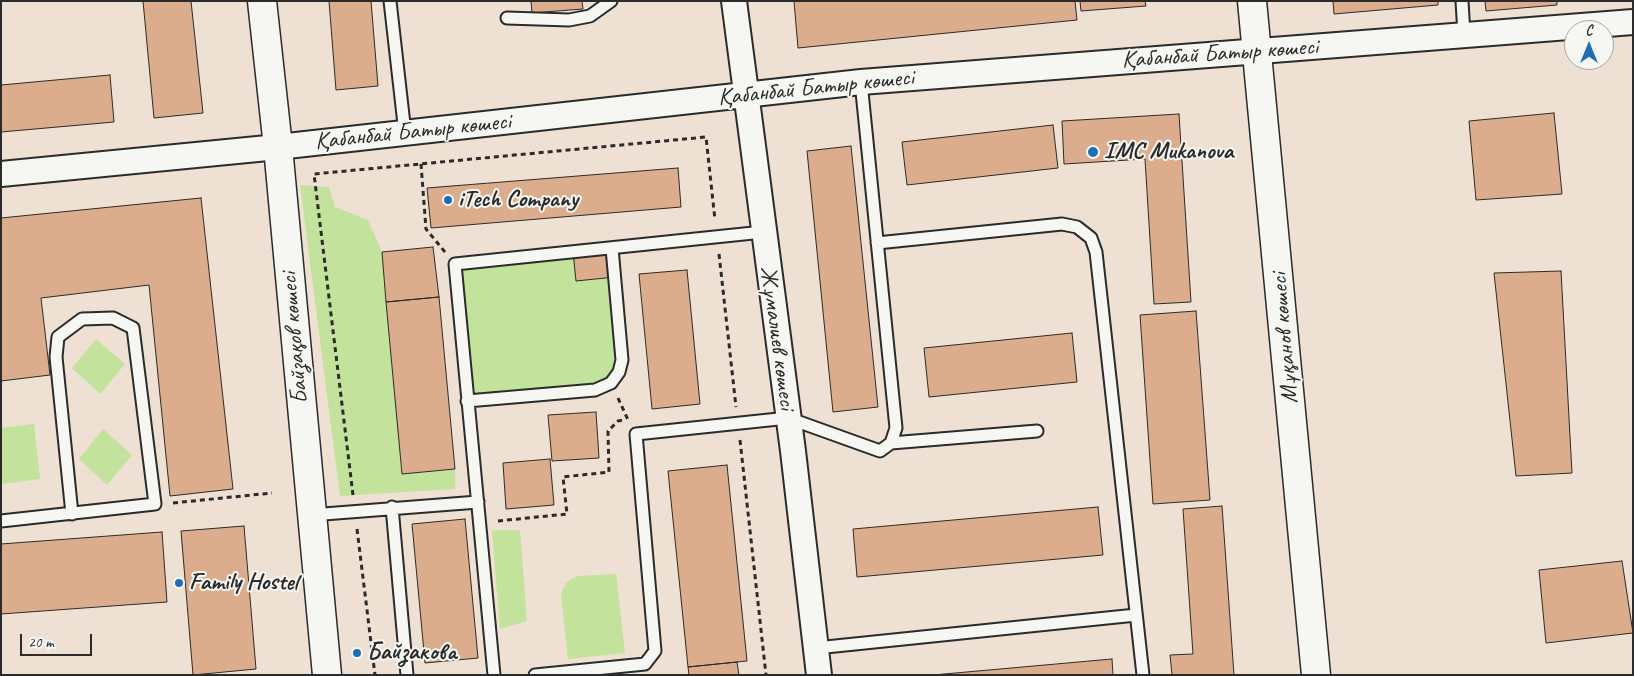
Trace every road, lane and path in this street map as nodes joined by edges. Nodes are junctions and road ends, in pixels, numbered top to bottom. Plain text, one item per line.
1 (262, 1) edge
2 (390, 1) edge
3 (611, 1) edge
4 (734, 1) edge
5 (1252, 1) edge
6 (1462, 1) edge
7 (507, 18) dead end
8 (1633, 22) edge
9 (1464, 35) junction
10 (1258, 51) junction
11 (860, 82) junction
12 (747, 94) junction
13 (405, 133) junction
14 (278, 147) junction
15 (421, 164) junction
16 (1, 174) edge
17 (763, 232) junction
18 (717, 237) junction
19 (877, 243) junction
20 (612, 248) junction
21 (455, 264) junction
22 (611, 383) junction
23 (468, 401) junction
24 (736, 405) junction
25 (726, 407) dead end
26 (788, 418) junction
27 (738, 423) junction
28 (1037, 431) dead end
29 (891, 443) junction
30 (272, 494) dead end
31 (478, 502) junction
32 (155, 504) junction
33 (392, 508) junction
34 (355, 511) junction
35 (72, 514) junction
36 (311, 515) junction
37 (1, 521) edge
38 (480, 523) junction
39 (1136, 615) junction
40 (816, 648) junction
41 (327, 675) edge
42 (375, 675) edge
43 (407, 675) edge
44 (494, 675) edge
45 (535, 675) edge
46 (766, 675) edge
47 (819, 675) edge
48 (1143, 675) edge
49 (1316, 675) edge

1 - 14 street, Байзақов көшесі
2 - 13 lane
3 - 7 lane
4 - 12 street, Жұмалиев көшесі
5 - 10 street, Мұқанов көшесі
6 - 9 lane
8 - 9 street, Қабанбай Батыр көшесі
9 - 10 street, Қабанбай Батыр көшесі
10 - 11 street, Қабанбай Батыр көшесі
10 - 49 street, Мұқанов көшесі
11 - 12 street, Қабанбай Батыр көшесі
11 - 19 lane
12 - 13 street, Қабанбай Батыр көшесі
12 - 17 street, Жұмалиев көшесі
13 - 14 street, Қабанбай Батыр көшесі
14 - 16 street, Қабанбай Батыр көшесі
14 - 36 street, Байзақов көшесі
15 - 18 path
15 - 21 path
15 - 34 path
17 - 18 lane
17 - 26 street, Жұмалиев көшесі
18 - 20 lane
18 - 24 path
19 - 29 lane
19 - 39 lane
20 - 21 lane
20 - 22 lane
21 - 23 lane
22 - 23 lane
22 - 38 path
23 - 31 lane
24 - 25 path
24 - 27 path
26 - 27 lane
26 - 29 lane
26 - 40 street, Жұмалиев көшесі
27 - 45 lane
27 - 46 path
28 - 29 lane
30 - 32 path
31 - 33 lane
31 - 38 lane
32 - 35 lane
32 - 35 lane
33 - 34 lane
33 - 43 lane
34 - 36 lane
34 - 42 path
35 - 37 lane
36 - 41 street, Байзақов көшесі
38 - 44 lane
39 - 40 lane
39 - 48 lane
40 - 47 street, Жұмалиев көшесі

